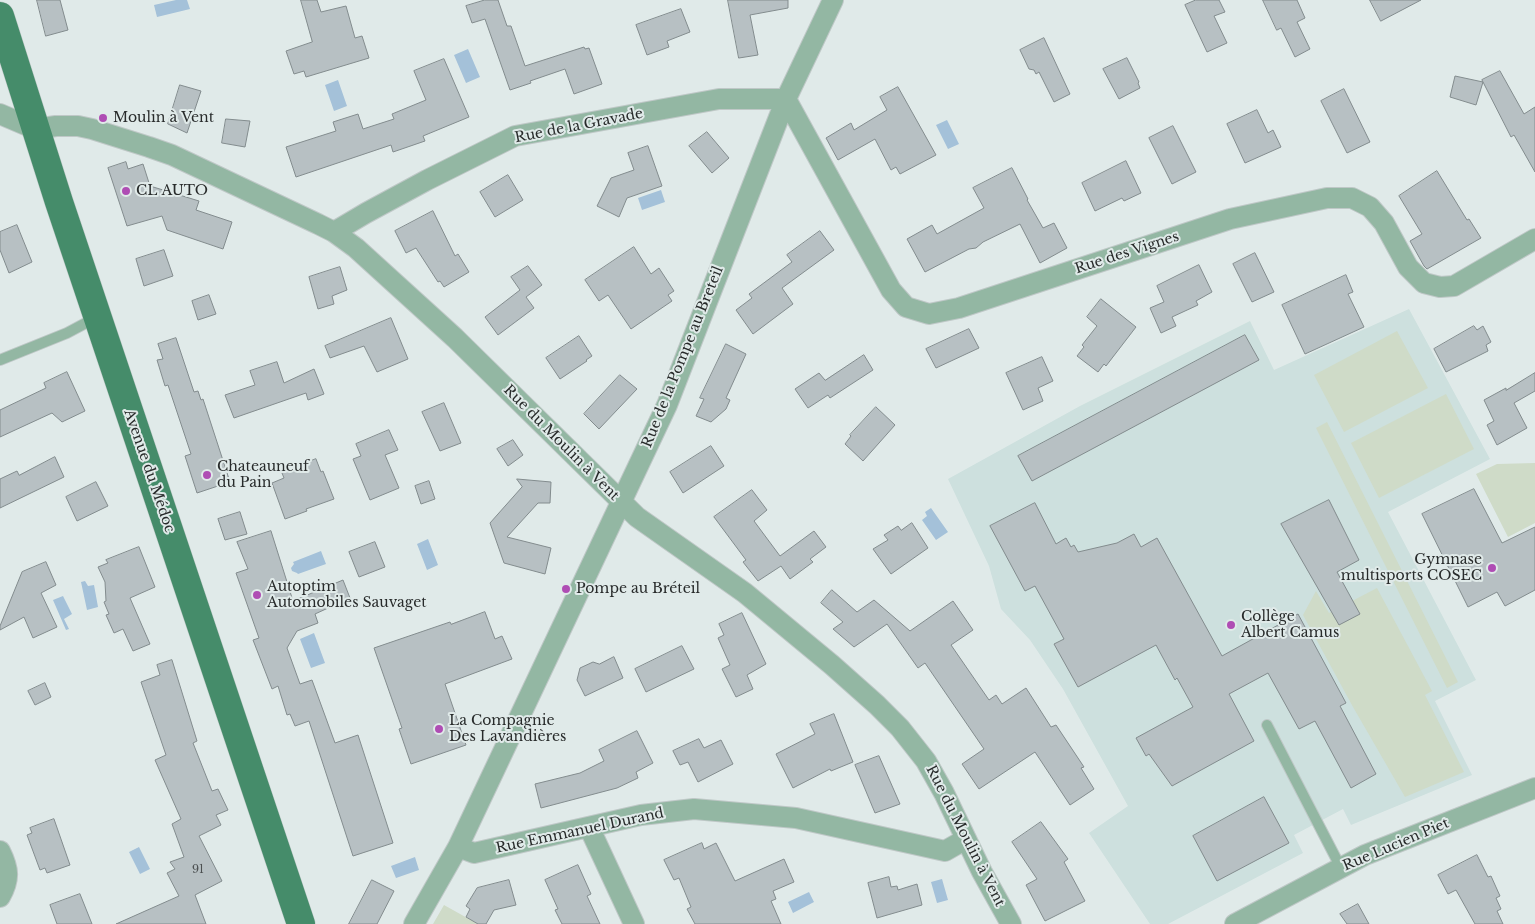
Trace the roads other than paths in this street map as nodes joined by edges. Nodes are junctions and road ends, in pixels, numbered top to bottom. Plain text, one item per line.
1 (833, 0) edge
2 (0, 16) edge
3 (786, 100) junction
4 (0, 114) edge
5 (35, 128) junction
6 (334, 232) junction
7 (1535, 239) edge
8 (98, 317) junction
9 (0, 360) edge
10 (621, 502) junction
11 (1267, 725) dead end
12 (1535, 788) edge
13 (589, 827) junction
14 (966, 839) junction
15 (458, 847) junction
16 (0, 851) edge
17 (1341, 868) junction
18 (0, 896) edge
19 (301, 924) edge
20 (414, 924) edge
21 (634, 924) edge
22 (1011, 924) edge
23 (1235, 924) edge

1 - 3 street, Rue de la Pompe au Breteil
2 - 5 main road, Avenue du Médoc
3 - 6 street, Rue de la Gravade
3 - 7 street, Rue des Vignes
3 - 10 street, Rue de la Pompe au Breteil
4 - 5 street, Rue du Moulin à Vent
5 - 6 street, Rue du Moulin à Vent
5 - 8 main road, Avenue du Médoc
6 - 10 street, Rue du Moulin à Vent
8 - 9 lane
8 - 19 main road, Avenue du Médoc
10 - 14 street, Rue du Moulin à Vent
10 - 15 street, Rue de la Pompe au Breteil
11 - 17 lane
12 - 17 street, Rue Lucien Piet
13 - 14 street, Rue Emmanuel Durand
13 - 15 street, Rue Emmanuel Durand
13 - 21 street
14 - 22 street, Rue du Moulin à Vent
15 - 20 street, Rue de la Pompe au Breteil
16 - 18 street
17 - 23 street, Rue Lucien Piet

